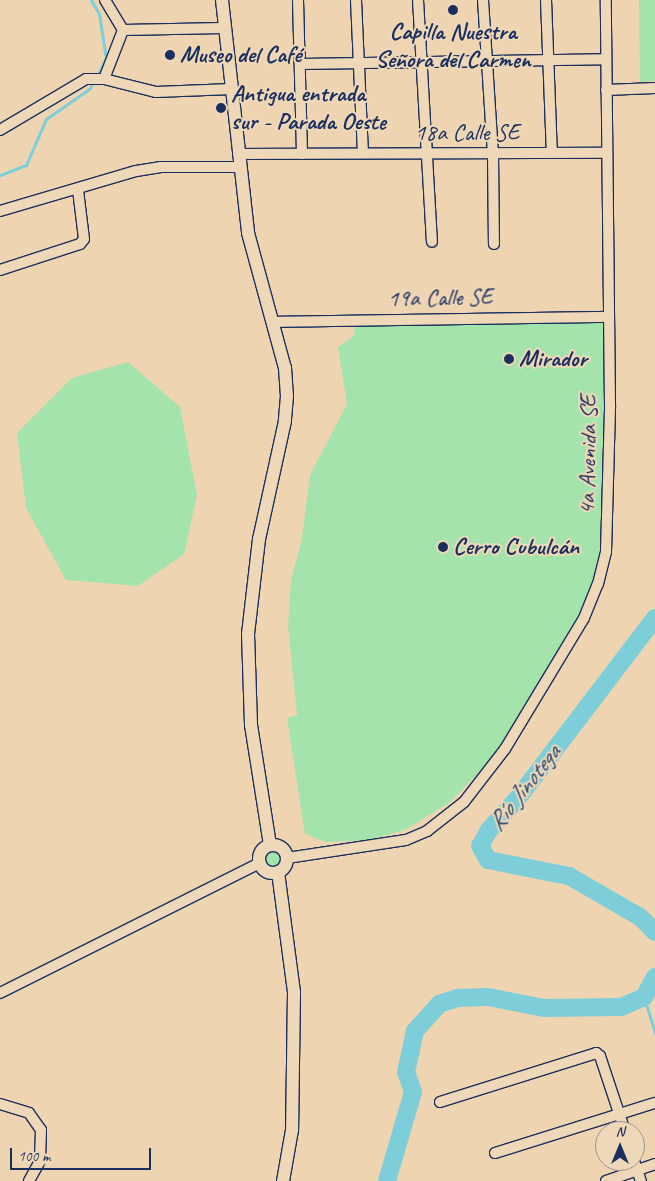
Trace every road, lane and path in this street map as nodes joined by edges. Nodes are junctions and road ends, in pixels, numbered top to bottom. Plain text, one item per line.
1 (105, 0) edge
2 (222, 0) edge
3 (298, 0) edge
4 (356, 0) edge
5 (418, 0) edge
6 (483, 0) edge
7 (546, 0) edge
8 (606, 0) edge
9 (223, 28) junction
10 (124, 30) junction
11 (605, 59) junction
12 (548, 60) junction
13 (487, 61) junction
14 (421, 62) junction
15 (359, 63) junction
16 (300, 64) junction
17 (104, 78) junction
18 (655, 88) edge
19 (232, 89) junction
20 (606, 90) junction
21 (0, 130) edge
22 (493, 153) junction
23 (552, 153) junction
24 (606, 153) junction
25 (302, 154) junction
26 (363, 154) junction
27 (426, 154) junction
28 (239, 160) junction
29 (78, 190) junction
30 (0, 211) edge
31 (432, 242) dead end
32 (494, 244) dead end
33 (0, 270) edge
34 (609, 316) junction
35 (272, 322) junction
36 (270, 845) junction
37 (287, 858) junction
38 (260, 863) junction
39 (278, 872) junction
40 (0, 993) edge
41 (440, 1102) dead end
42 (655, 1103) edge
43 (0, 1104) edge
44 (619, 1114) junction
45 (621, 1121) edge
46 (495, 1153) dead end
47 (626, 1171) edge
48 (30, 1181) edge
49 (283, 1181) edge
50 (606, 1181) edge

1 - 10 street
2 - 9 main road
3 - 16 street
4 - 15 street
5 - 14 street
6 - 13 street
7 - 12 street
8 - 11 street, 4a Avenida SE
9 - 10 street
9 - 19 main road
10 - 17 street
11 - 12 street
11 - 20 street, 4a Avenida SE
12 - 13 street
12 - 23 street
13 - 14 street
13 - 22 street
14 - 15 street
14 - 27 street
15 - 16 street
15 - 26 street
16 - 25 street
17 - 19 street
17 - 21 street
18 - 20 street
19 - 28 main road
20 - 24 street, 4a Avenida SE
22 - 23 street, 18a Calle SE
22 - 27 street, 18a Calle SE
22 - 32 street
23 - 24 street, 18a Calle SE
24 - 34 street, 4a Avenida SE
25 - 26 street, 18a Calle SE
25 - 28 street, 18a Calle SE
26 - 27 street, 18a Calle SE
27 - 31 street
28 - 29 street, 18a Calle SE
28 - 35 main road
29 - 30 street, 18a Calle SE
29 - 33 street
34 - 35 street, 19a Calle SE
34 - 37 street, 4a Avenida SE
35 - 36 main road
36 - 37 main road
36 - 38 main road
37 - 39 main road
38 - 39 main road
38 - 40 street
39 - 49 main road
41 - 44 street
42 - 44 street
43 - 48 street
44 - 45 street
44 - 46 street
47 - 50 street

